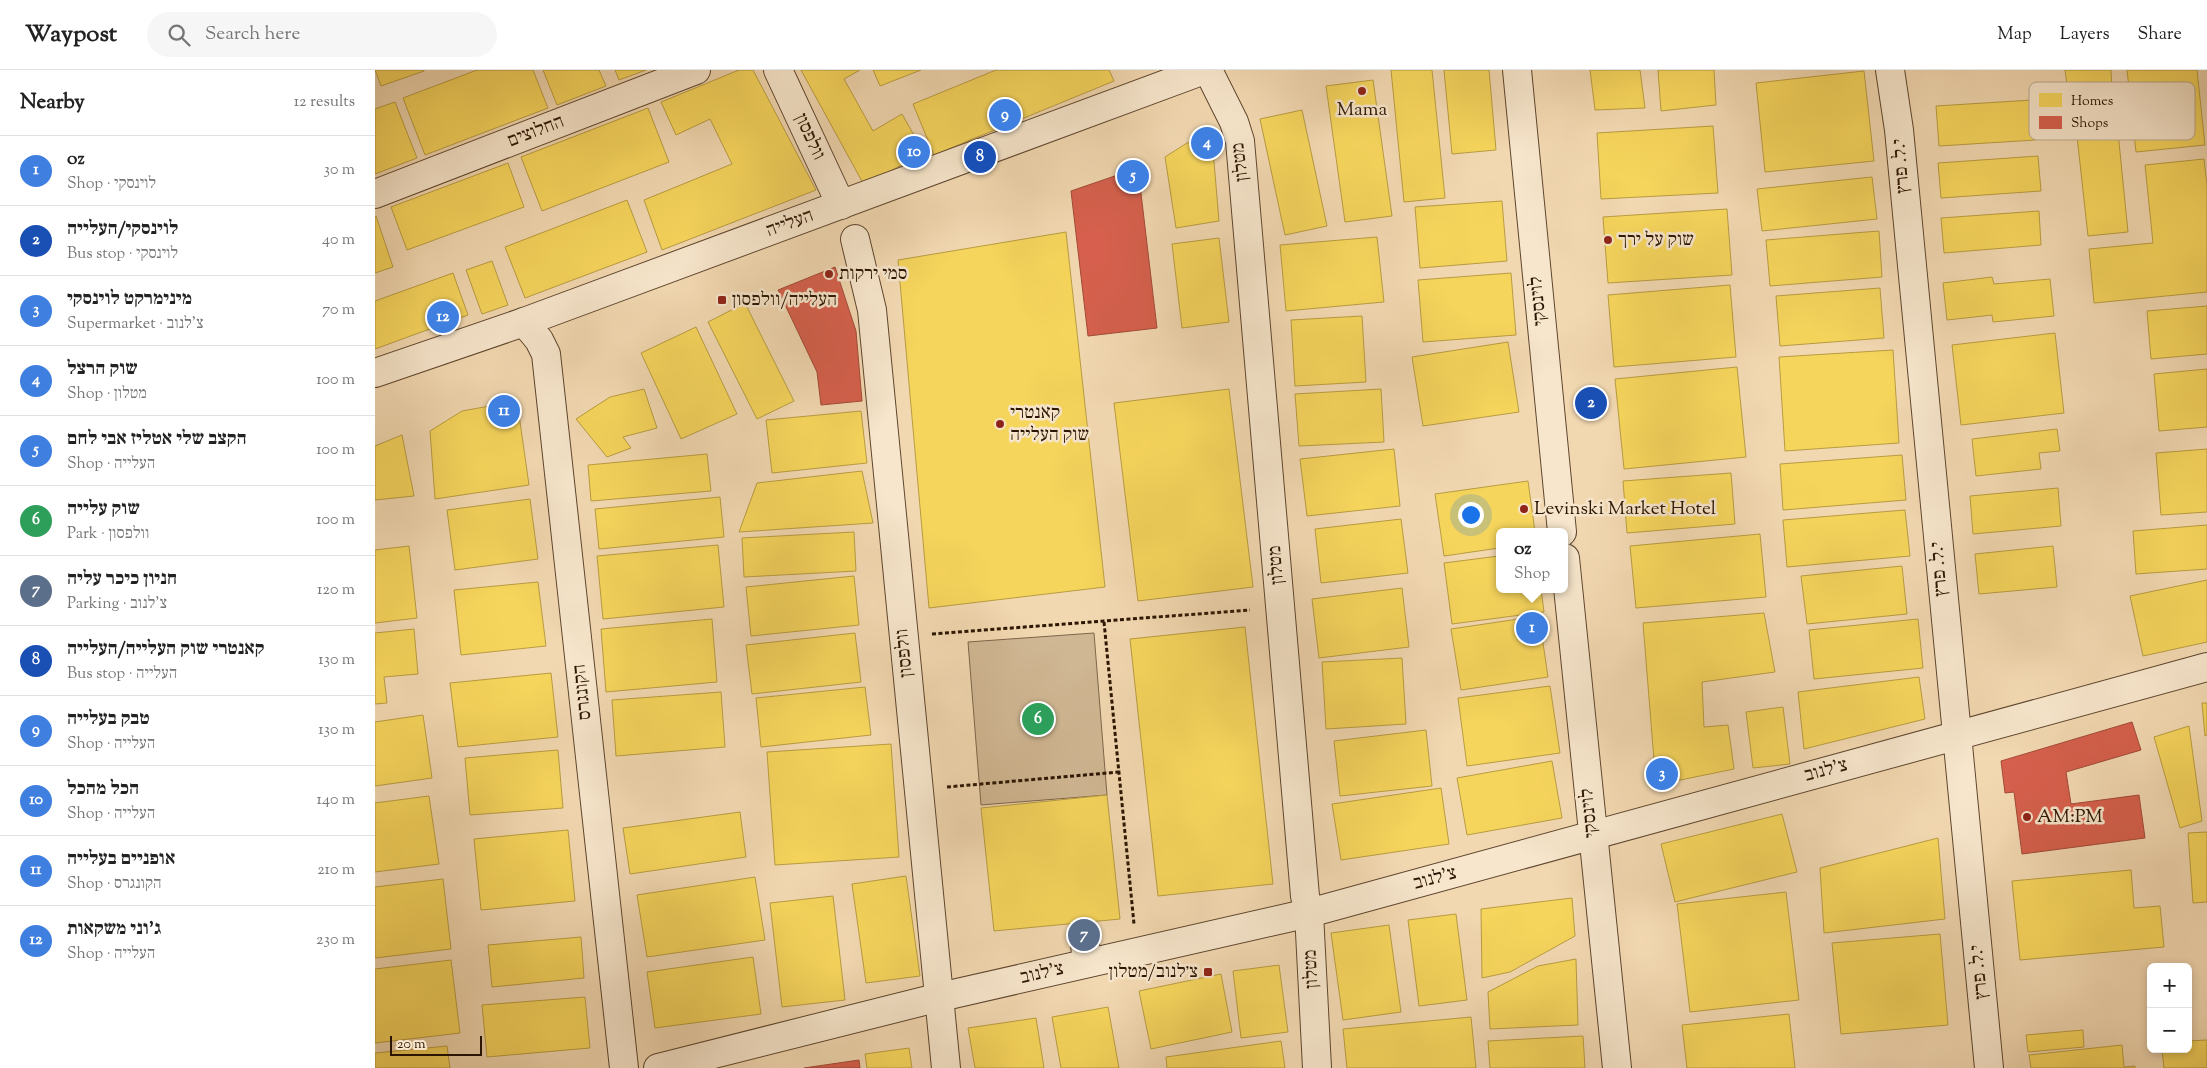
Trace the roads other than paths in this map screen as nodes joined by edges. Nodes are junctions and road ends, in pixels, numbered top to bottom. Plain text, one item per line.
1 (696, 70) edge
2 (778, 70) edge
3 (1204, 70) edge
4 (1208, 70) edge
5 (1517, 70) edge
6 (1890, 70) edge
7 (375, 194) edge
8 (841, 205) junction
9 (855, 239) dead end
10 (524, 322) junction
11 (375, 374) edge
12 (1562, 528) edge
13 (1568, 589) edge
14 (2207, 667) edge
15 (1956, 735) junction
16 (1592, 836) junction
17 (1309, 913) junction
18 (1084, 934) dead end
19 (1087, 964) junction
20 (940, 997) junction
21 (624, 1068) edge
22 (658, 1068) edge
23 (946, 1068) edge
24 (1317, 1068) edge
25 (1617, 1068) edge
26 (1989, 1068) edge

1 - 7 street, החלוצים
2 - 8 street, וולפסון
3 - 8 street, העלייה
4 - 17 street, מטלון
5 - 12 street, לוינסקי
6 - 15 street, י.ל. פרץ
8 - 10 street, העלייה
9 - 20 street, וולפסון
10 - 11 street, העלייה
10 - 21 street, הקונגרס
13 - 16 street, לוינסקי
14 - 15 street, צ'לנוב
15 - 16 street, צ'לנוב
15 - 26 street, י.ל. פרץ
16 - 17 street, צ'לנוב
16 - 25 street, לוינסקי
17 - 19 street, צ'לנוב
17 - 24 street, מטלון
18 - 19 street
19 - 20 street, צ'לנוב
20 - 22 street, צ'לנוב
20 - 23 street, וולפסון

